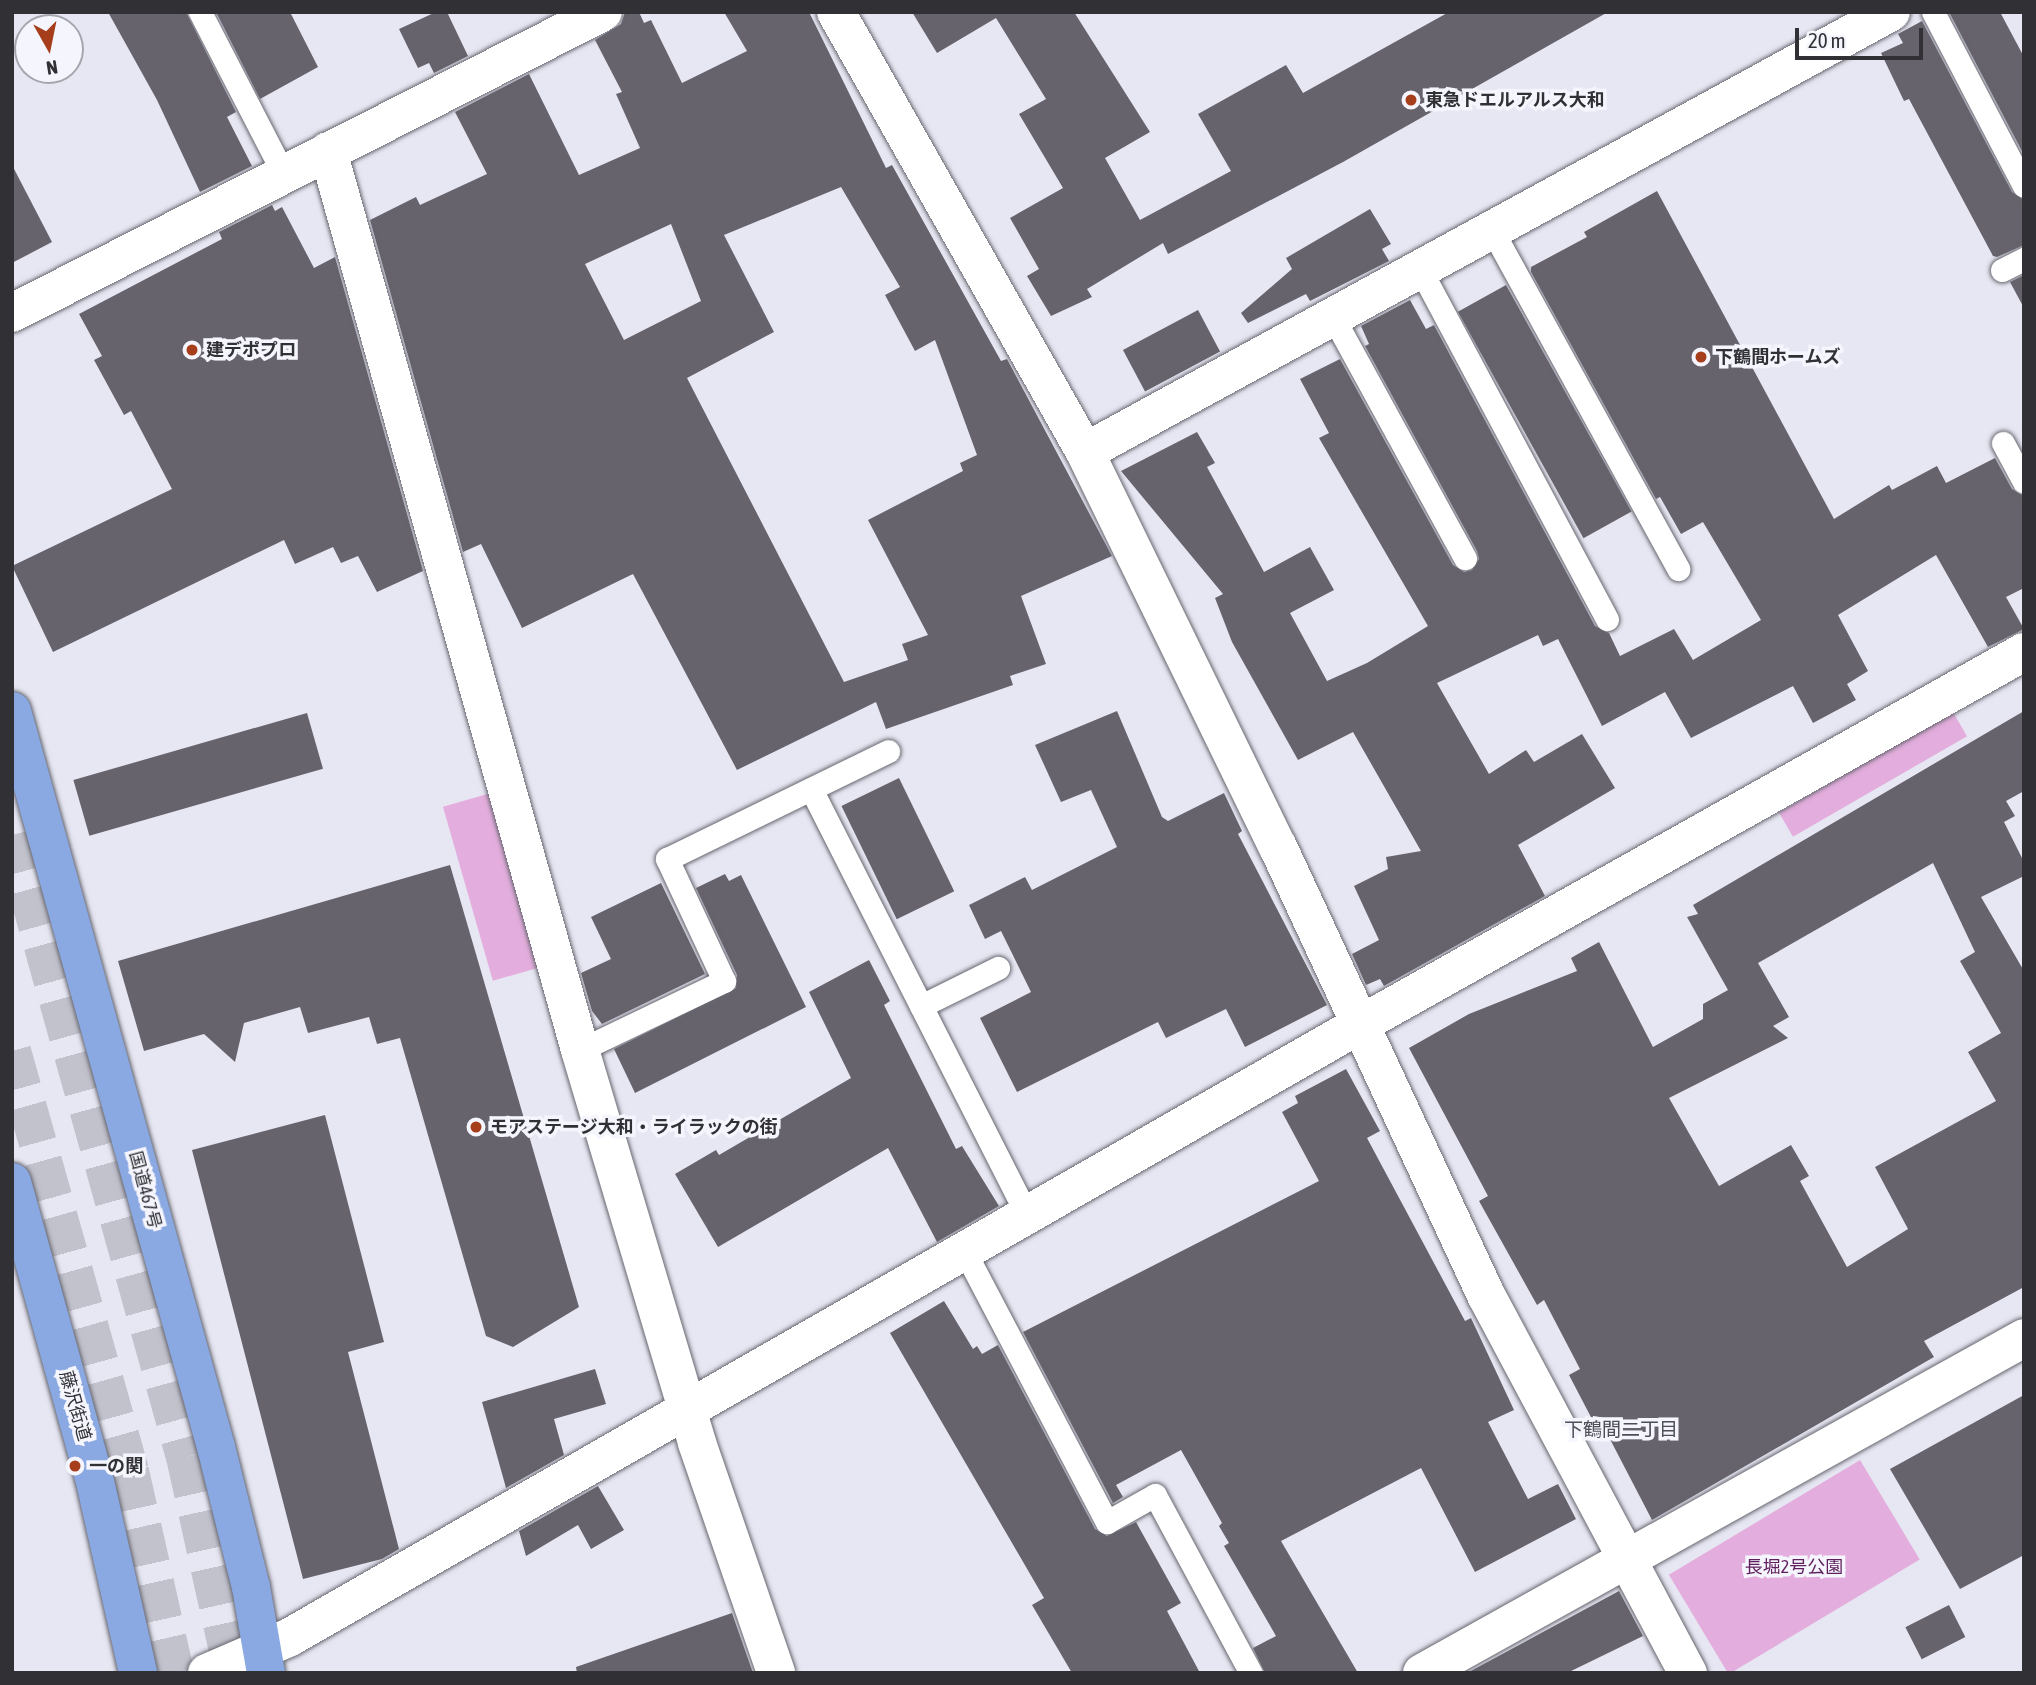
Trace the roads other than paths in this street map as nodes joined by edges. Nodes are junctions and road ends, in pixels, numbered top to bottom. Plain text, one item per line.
1 (200, 12) edge
2 (603, 12) edge
3 (836, 12) edge
4 (1891, 12) edge
5 (1933, 12) edge
6 (328, 151) junction
7 (283, 173) junction
8 (2024, 186) edge
9 (1492, 230) junction
10 (2024, 259) edge
11 (1420, 269) junction
12 (2003, 270) dead end
13 (12, 313) edge
14 (1332, 317) junction
15 (2003, 443) dead end
16 (1084, 452) junction
17 (2024, 482) edge
18 (1465, 558) dead end
19 (1678, 569) dead end
20 (1607, 620) dead end
21 (2024, 652) edge
22 (12, 711) edge
23 (888, 751) dead end
24 (811, 789) junction
25 (998, 968) dead end
26 (920, 1006) junction
27 (1362, 1024) junction
28 (580, 1049) junction
29 (12, 1182) edge
30 (1029, 1218) junction
31 (966, 1254) junction
32 (2024, 1338) edge
33 (687, 1413) junction
34 (1626, 1560) junction
35 (264, 1661) edge
36 (138, 1673) edge
37 (207, 1673) edge
38 (776, 1673) edge
39 (1251, 1673) edge
40 (1422, 1673) edge
41 (1688, 1673) edge

1 - 7 lane
2 - 6 street
3 - 16 street
4 - 9 street
5 - 8 lane
6 - 7 street
6 - 28 street
7 - 13 street
9 - 11 street
9 - 19 lane
10 - 12 lane
11 - 14 street
11 - 20 lane
14 - 16 street
14 - 18 lane
15 - 17 lane
16 - 27 street
21 - 27 street
22 - 35 highway, 国道467号
23 - 24 lane
24 - 26 lane
24 - 28 lane
25 - 26 lane
26 - 30 lane
27 - 30 street
27 - 34 street
28 - 33 street
29 - 36 highway, 藤沢街道
30 - 31 street
31 - 33 street
31 - 39 lane
32 - 34 street
33 - 35 street
33 - 38 street
34 - 40 street
34 - 41 street
35 - 37 street

